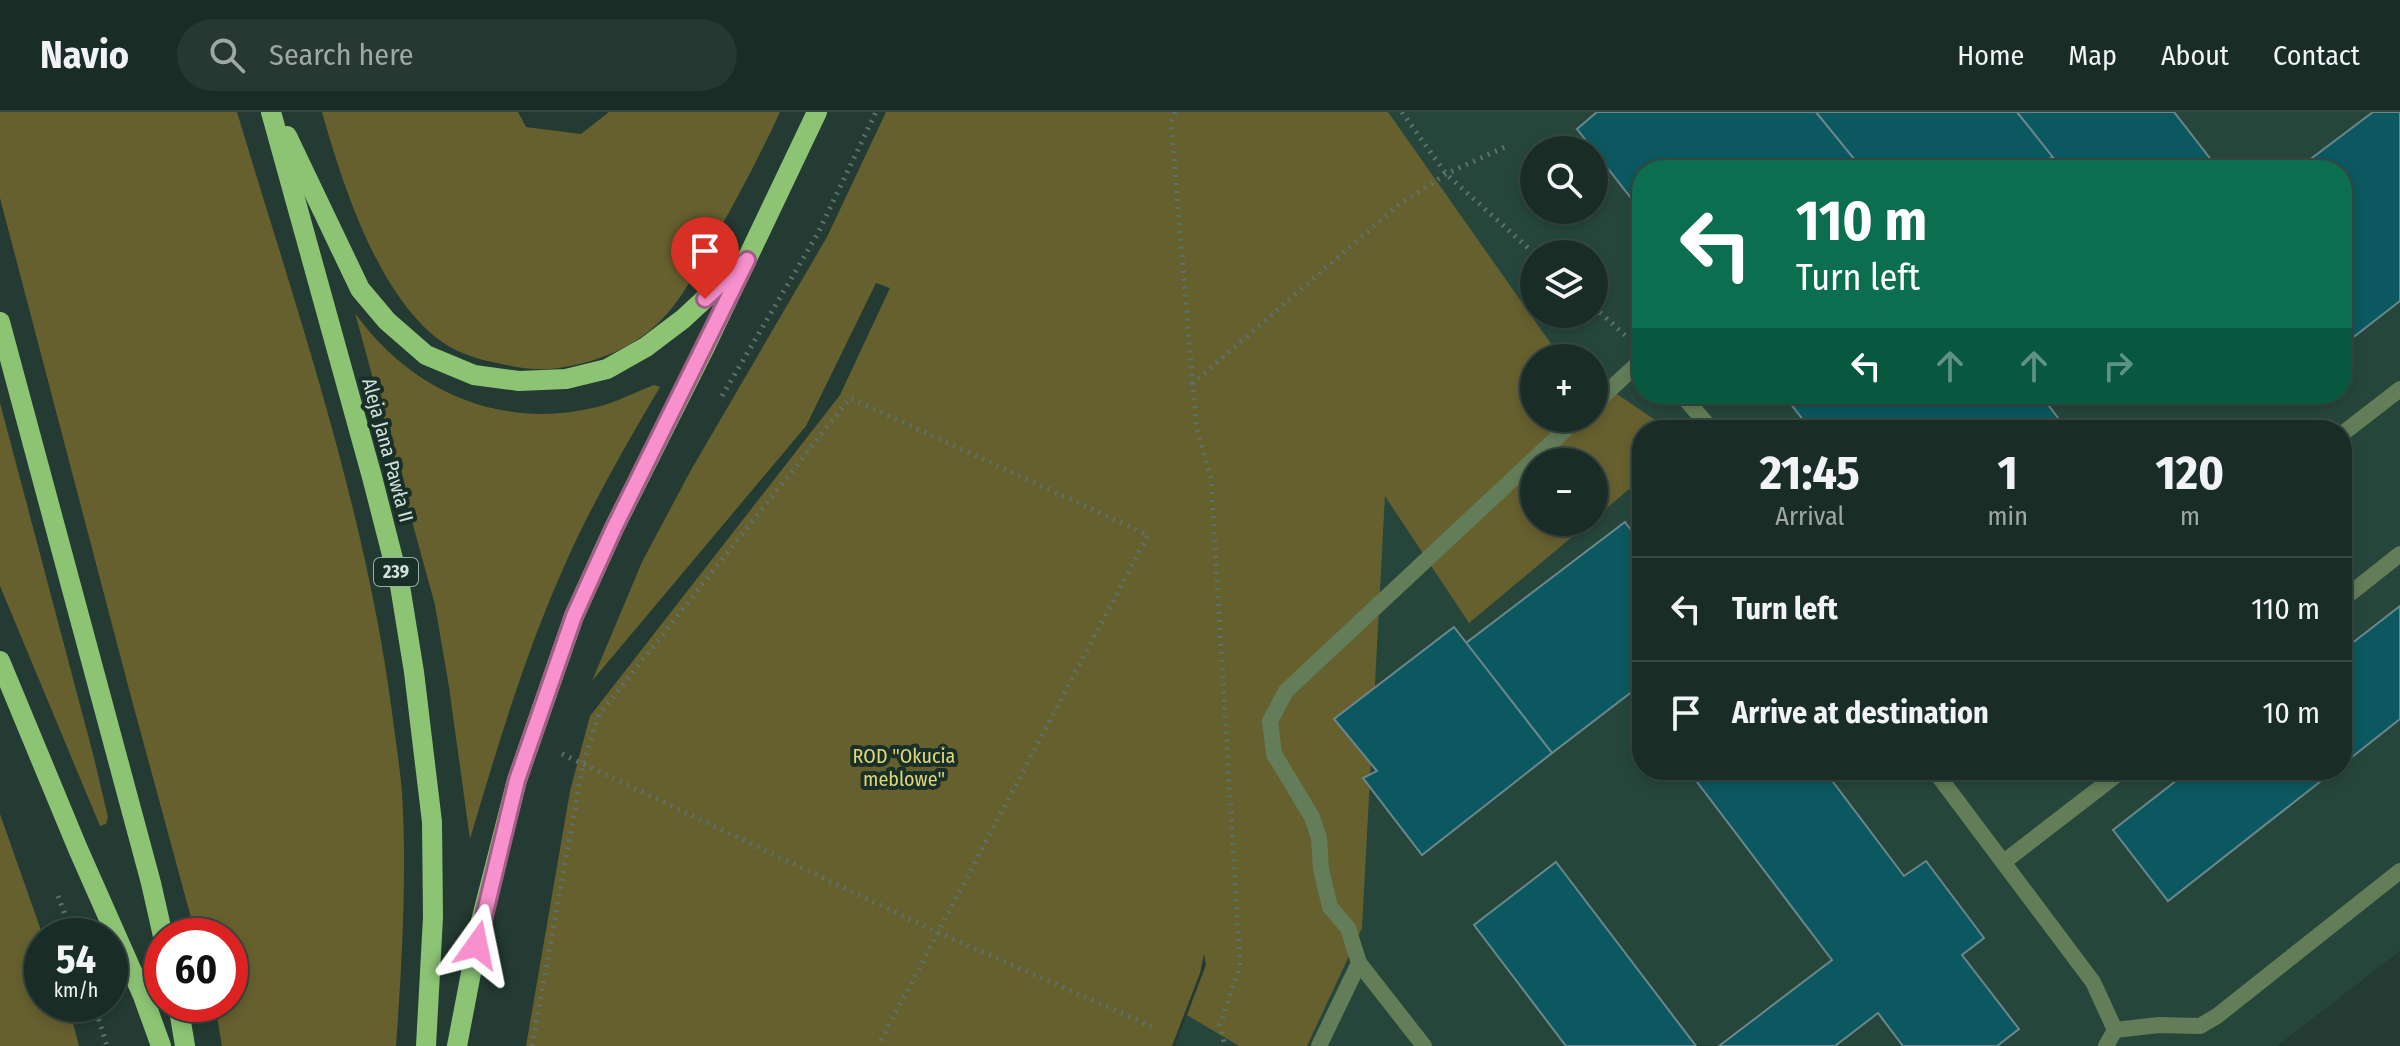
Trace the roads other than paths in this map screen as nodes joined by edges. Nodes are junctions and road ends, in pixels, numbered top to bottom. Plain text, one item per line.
1 (273, 112) edge
2 (817, 112) edge
3 (747, 260) junction
4 (0, 322) edge
5 (1632, 369) edge
6 (2400, 389) edge
7 (1608, 391) edge
8 (1690, 404) edge
9 (1703, 420) edge
10 (2352, 426) edge
11 (1563, 432) edge
12 (2400, 554) edge
13 (2352, 592) edge
14 (0, 661) edge
15 (1942, 780) edge
16 (2110, 780) edge
17 (2005, 861) junction
18 (2400, 871) edge
19 (159, 918) edge
20 (1359, 963) junction
21 (181, 1022) edge
22 (2115, 1030) junction
23 (161, 1046) edge
24 (185, 1046) edge
25 (426, 1046) edge
26 (457, 1046) edge
27 (1319, 1046) edge
28 (1424, 1046) edge
29 (2106, 1046) edge

1 - 3 main road
1 - 25 main road, Aleja Jana Pawła II / 239
2 - 3 main road
3 - 26 main road
4 - 19 main road
5 - 7 lane
6 - 10 lane
8 - 9 lane
11 - 20 lane
12 - 13 lane
14 - 23 main road
15 - 17 lane
16 - 17 lane
17 - 22 lane
18 - 22 lane
20 - 27 lane
20 - 28 lane
21 - 24 main road
22 - 29 lane

